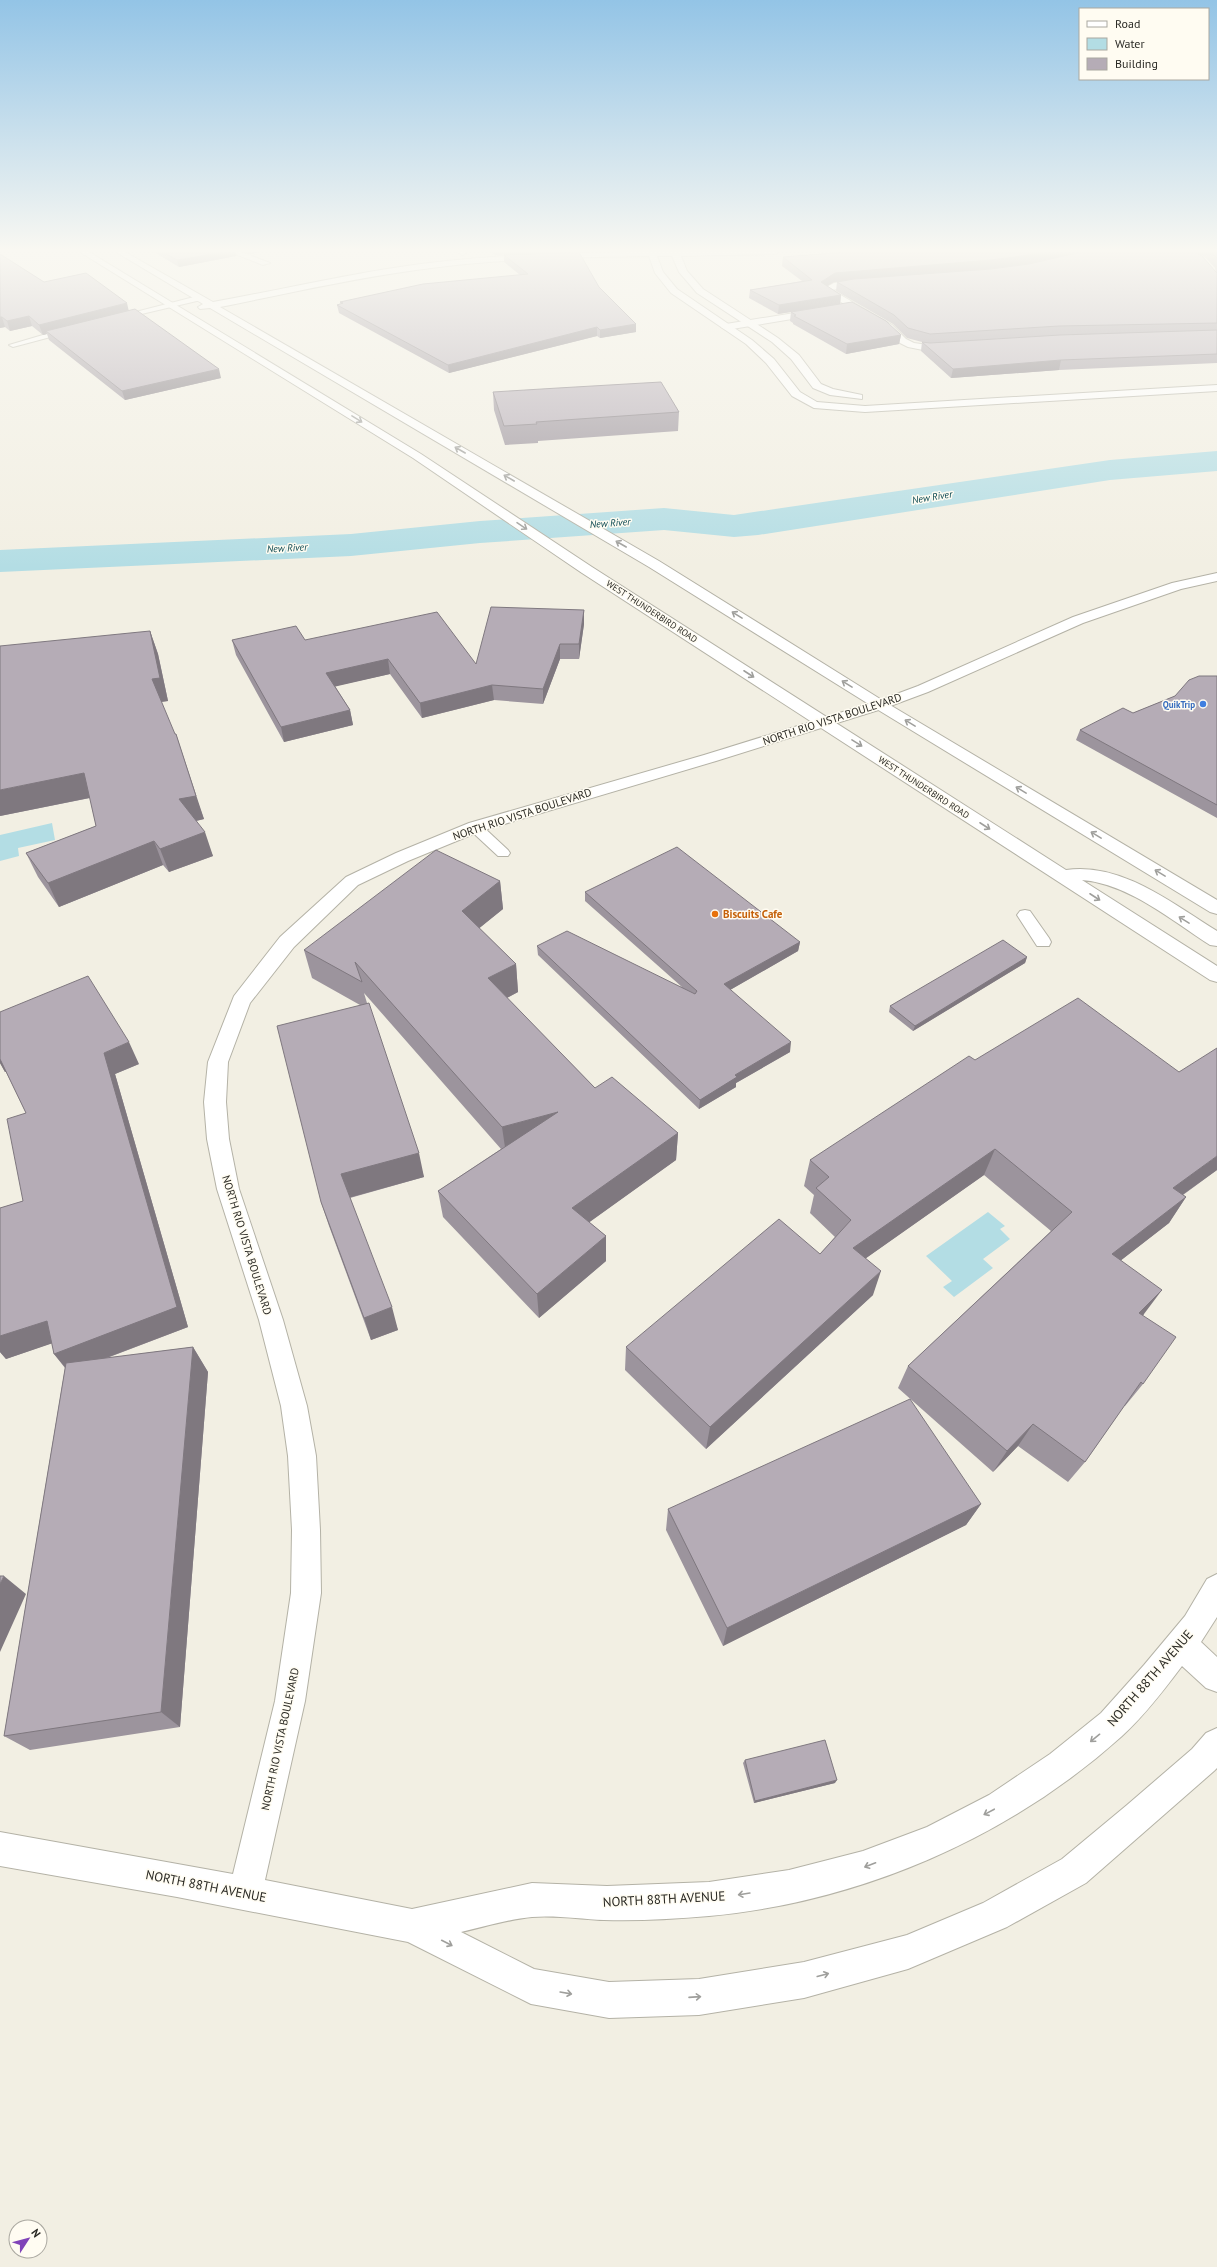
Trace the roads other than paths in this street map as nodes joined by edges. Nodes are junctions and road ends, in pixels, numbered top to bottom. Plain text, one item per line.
1 (257, 358) edge
2 (306, 358) edge
3 (766, 358) edge
4 (796, 358) edge
5 (1217, 388) edge
6 (871, 397) dead end
7 (1217, 577) edge
8 (880, 705) junction
9 (824, 723) junction
10 (475, 827) junction
11 (503, 853) dead end
12 (1062, 876) junction
13 (1217, 908) edge
14 (1025, 915) dead end
15 (1217, 940) edge
16 (1043, 942) dead end
17 (1216, 974) edge
18 (1217, 1589) edge
19 (1180, 1644) junction
20 (1217, 1676) edge
21 (1217, 1744) edge
22 (0, 1849) edge
23 (245, 1894) junction
24 (412, 1926) junction

1 -> 9 main road, WEST THUNDERBIRD ROAD
8 -> 2 main road
3 - 5 main road
4 - 6 main road
7 - 8 main road, NORTH RIO VISTA BOULEVARD
8 - 9 main road, NORTH RIO VISTA BOULEVARD
13 -> 8 main road
9 - 10 main road, NORTH RIO VISTA BOULEVARD
9 -> 12 main road, WEST THUNDERBIRD ROAD
10 - 11 lane
10 - 23 main road, NORTH RIO VISTA BOULEVARD
15 -> 12 main road
12 -> 17 main road, WEST THUNDERBIRD ROAD
14 - 16 lane
18 - 19 main road, NORTH 88TH AVENUE
19 - 20 main road
19 -> 24 main road, NORTH 88TH AVENUE
24 -> 21 main road, NORTH 88TH AVENUE
22 - 23 main road, NORTH 88TH AVENUE
23 - 24 main road, NORTH 88TH AVENUE

